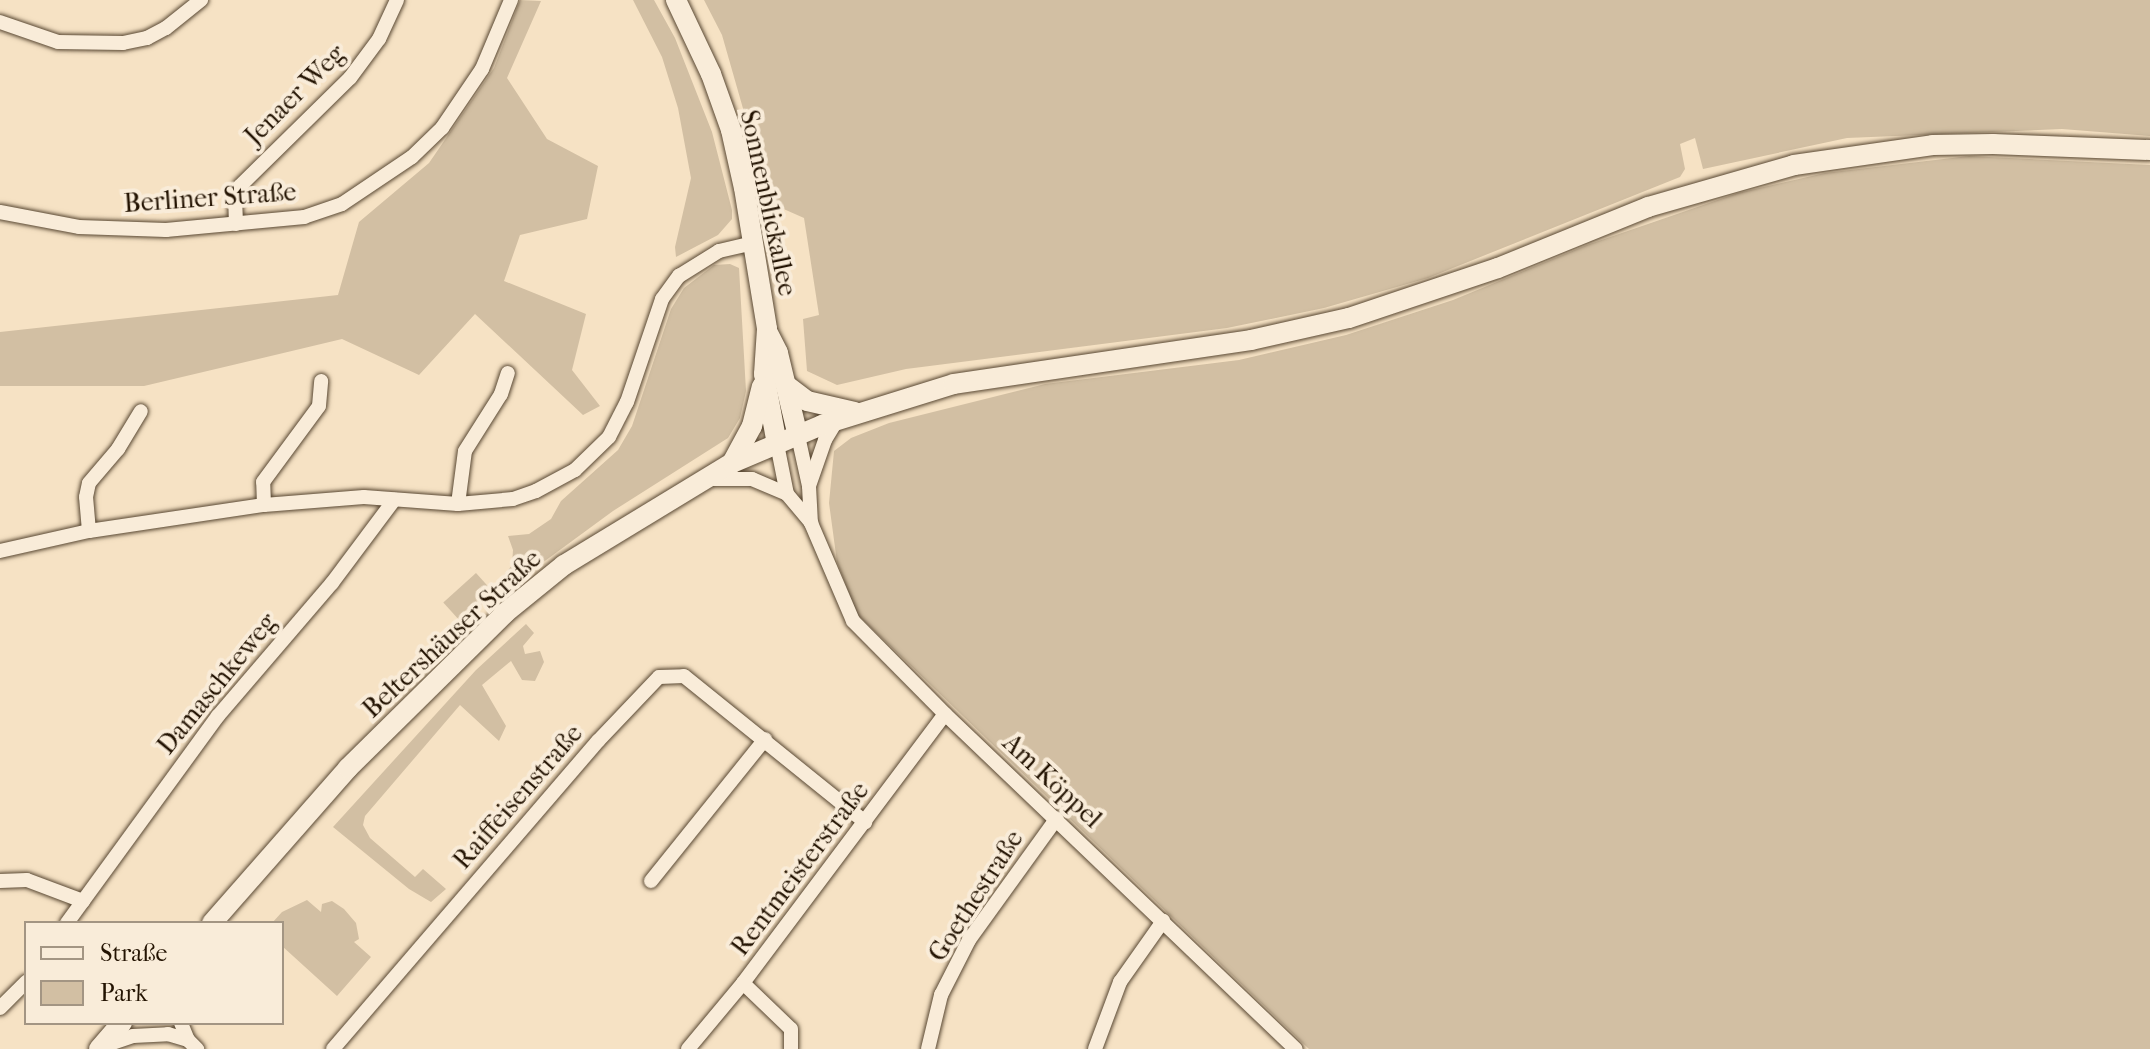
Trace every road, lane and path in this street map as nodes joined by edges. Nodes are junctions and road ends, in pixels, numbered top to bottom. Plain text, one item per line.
1 (201, 0) edge
2 (397, 0) edge
3 (511, 0) edge
4 (676, 0) edge
5 (0, 22) edge
6 (2150, 150) edge
7 (0, 212) edge
8 (236, 224) junction
9 (755, 243) junction
10 (767, 329) junction
11 (508, 373) dead end
12 (764, 374) junction
13 (321, 381) dead end
14 (786, 385) junction
15 (141, 411) dead end
16 (859, 412) junction
17 (837, 420) junction
18 (798, 436) junction
19 (777, 444) junction
20 (732, 463) junction
21 (703, 479) junction
22 (809, 486) junction
23 (787, 494) junction
24 (394, 500) junction
25 (458, 504) junction
26 (264, 505) junction
27 (811, 523) junction
28 (89, 531) junction
29 (0, 551) edge
30 (945, 714) junction
31 (765, 739) junction
32 (1057, 818) junction
33 (865, 822) junction
34 (0, 881) edge
35 (651, 881) dead end
36 (83, 901) junction
37 (68, 921) edge
38 (214, 921) edge
39 (1163, 921) junction
40 (743, 983) junction
41 (24, 984) edge
42 (0, 1008) edge
43 (120, 1025) edge
44 (182, 1025) edge
45 (163, 1029) edge
46 (192, 1044) edge
47 (100, 1048) edge
48 (333, 1049) edge
49 (688, 1049) edge
50 (791, 1049) edge
51 (928, 1049) edge
52 (1095, 1049) edge
53 (1296, 1049) edge

1 - 5 street
2 - 8 street, Jenaer Weg
3 - 8 street, Berliner Straße
4 - 9 main road, Sonnenblickallee
6 - 16 main road, Beltershäuser Straße
7 - 8 street, Berliner Straße
9 - 10 main road, Sonnenblickallee
9 - 25 street
10 - 12 main road, Sonnenblickallee
10 - 14 main road, Sonnenblickallee
11 - 25 street
12 - 19 main road, Sonnenblickallee
12 - 20 main road
13 - 26 street
14 - 16 main road
14 - 18 main road, Sonnenblickallee
15 - 28 street
16 - 17 main road, Beltershäuser Straße
17 - 18 main road, Beltershäuser Straße
17 - 22 street
18 - 19 main road, Beltershäuser Straße
18 - 22 street, Am Köppel
19 - 20 main road, Beltershäuser Straße
19 - 23 street, Am Köppel
20 - 21 main road, Beltershäuser Straße
21 - 23 street, Am Köppel
21 - 38 main road, Beltershäuser Straße
22 - 27 street, Am Köppel
23 - 27 street, Am Köppel
24 - 25 street
24 - 26 street
24 - 36 street, Damaschkeweg
26 - 28 street
27 - 30 street, Am Köppel
28 - 29 street
30 - 32 street, Am Köppel
30 - 33 street, Rentmeisterstraße
31 - 33 street, Raiffeisenstraße
31 - 35 street
31 - 48 street, Raiffeisenstraße
32 - 39 street, Am Köppel
32 - 51 street, Goethestraße
33 - 40 street, Rentmeisterstraße
34 - 36 street
36 - 37 street, Damaschkeweg
39 - 52 street
39 - 53 street, Am Köppel
40 - 49 street, Rentmeisterstraße
40 - 50 street
41 - 42 street
43 - 47 main road
44 - 46 street
45 - 46 street
45 - 47 street

